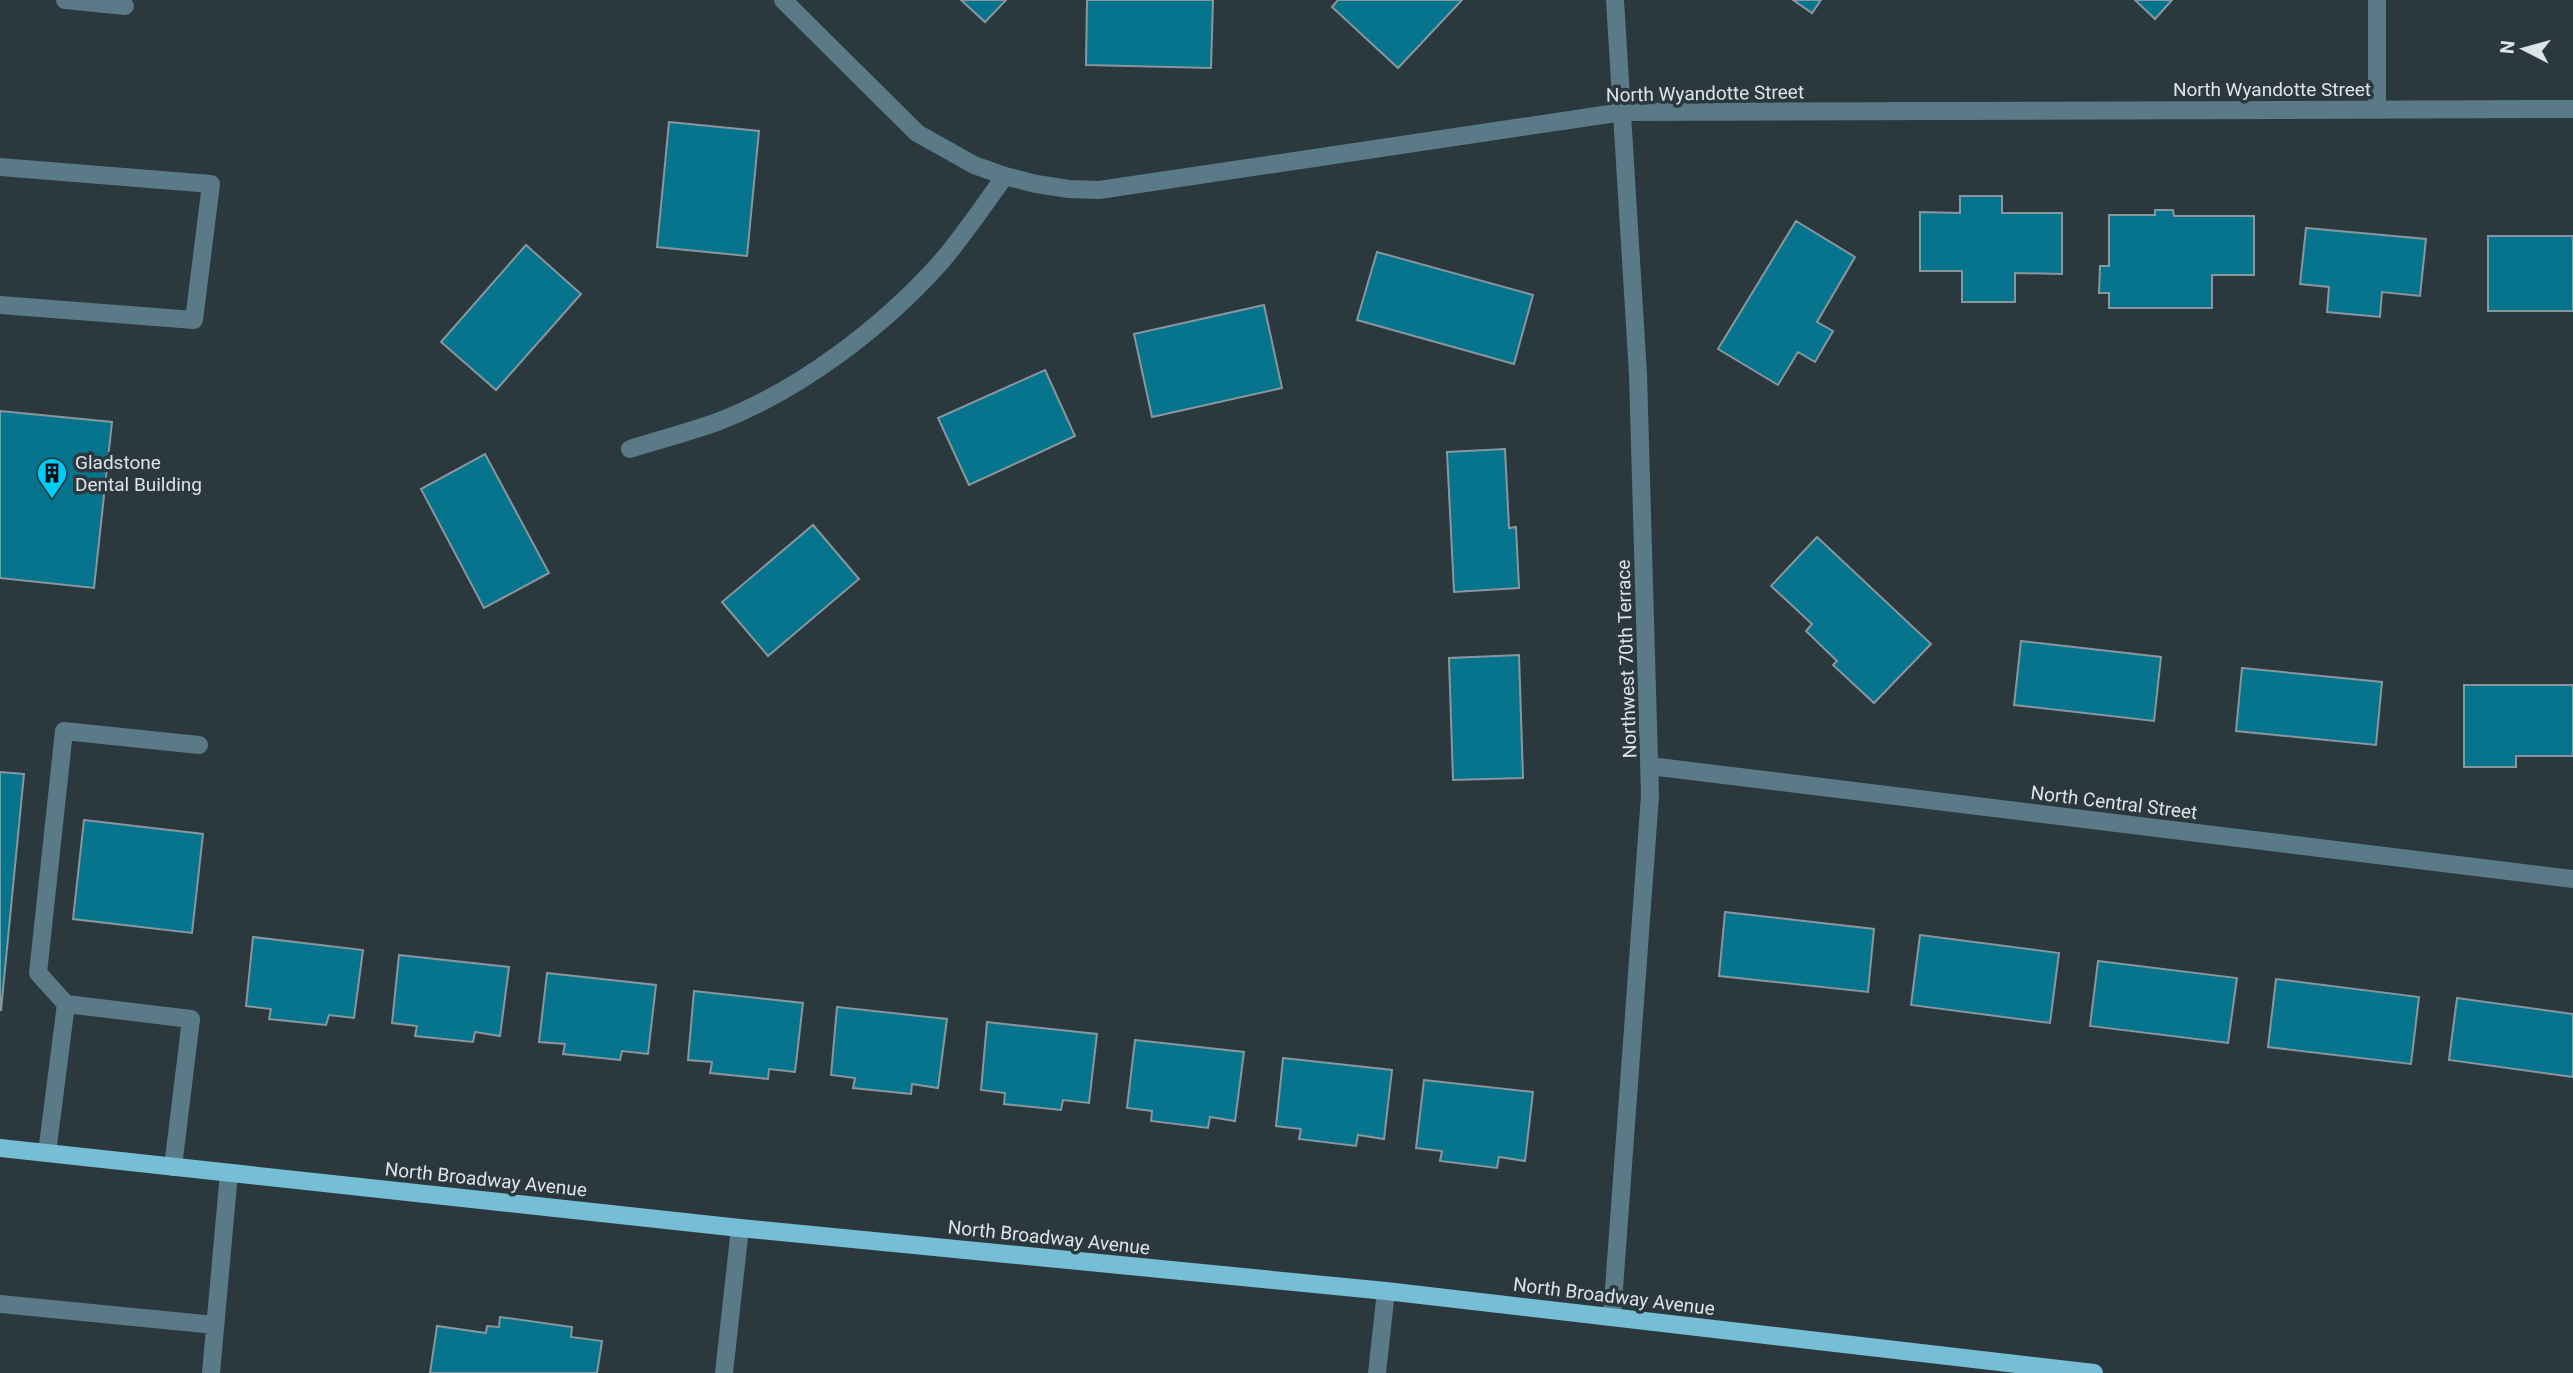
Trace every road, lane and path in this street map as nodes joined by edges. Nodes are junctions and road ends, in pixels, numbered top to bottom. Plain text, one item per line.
1 (65, 0) edge
2 (783, 0) edge
3 (1615, 0) edge
4 (2377, 0) edge
5 (125, 6) dead end
6 (2377, 110) junction
7 (2573, 110) edge
8 (1623, 113) junction
9 (0, 167) edge
10 (1005, 176) junction
11 (0, 305) edge
12 (630, 449) dead end
13 (199, 745) dead end
14 (1650, 766) junction
15 (2573, 879) edge
16 (66, 1004) junction
17 (0, 1148) edge
18 (47, 1153) junction
19 (173, 1167) junction
20 (229, 1173) junction
21 (740, 1228) junction
22 (1386, 1291) junction
23 (0, 1304) edge
24 (1612, 1316) junction
25 (215, 1325) junction
26 (211, 1373) edge
27 (724, 1373) edge
28 (1377, 1373) edge
29 (2094, 1373) edge

1 - 5 street
2 - 10 street, North Wyandotte Street
3 - 8 street, Northwest 70th Terrace
4 - 6 street
6 - 7 street, North Wyandotte Street
6 - 8 street, North Wyandotte Street
8 - 10 street, North Wyandotte Street
8 - 14 street, Northwest 70th Terrace
9 - 11 street
10 - 12 street
13 - 16 street
14 - 15 street, North Central Street
14 - 24 street, Northwest 70th Terrace
16 - 18 street
16 - 19 street
17 - 18 main road, North Broadway Avenue
18 - 19 main road, North Broadway Avenue
19 - 20 main road, North Broadway Avenue
20 - 21 main road, North Broadway Avenue
20 - 25 street
21 - 22 main road, North Broadway Avenue
21 - 27 street
22 - 24 main road, North Broadway Avenue
22 - 28 street
23 - 25 street
24 - 29 main road, North Broadway Avenue
25 - 26 street

